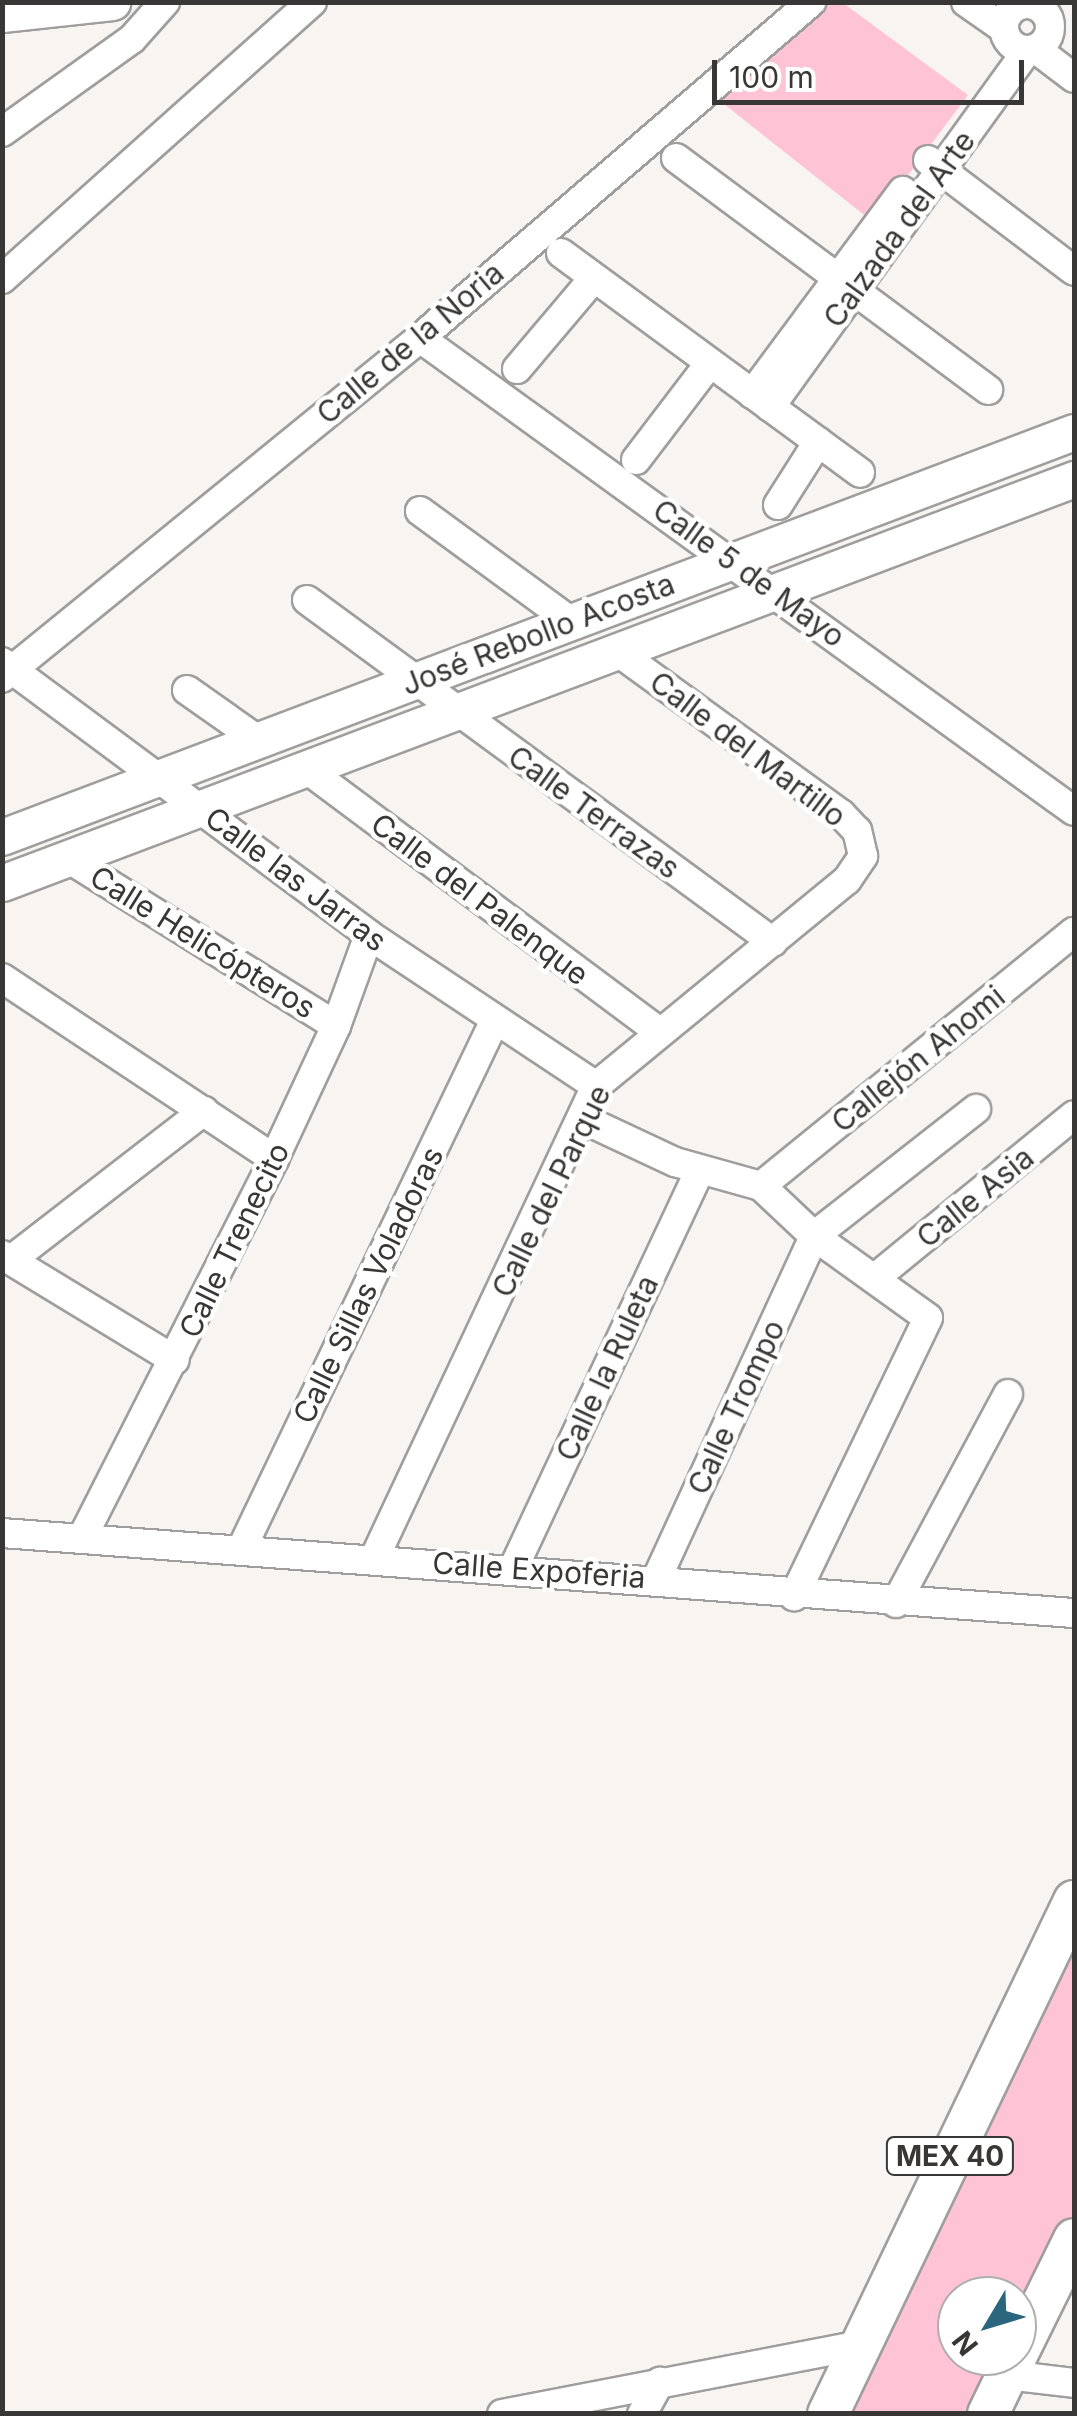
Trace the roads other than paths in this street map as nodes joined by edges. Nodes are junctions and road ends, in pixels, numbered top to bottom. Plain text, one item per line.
1 (112, 2) edge
2 (166, 2) edge
3 (312, 2) edge
4 (812, 2) edge
5 (966, 2) edge
6 (1044, 6) edge
7 (2, 14) edge
8 (1016, 31) edge
9 (1074, 78) edge
10 (2, 132) edge
11 (676, 158) dead end
12 (934, 165) junction
13 (561, 253) dead end
14 (1074, 270) edge
15 (594, 278) junction
16 (2, 279) edge
17 (846, 286) junction
18 (420, 338) junction
19 (710, 363) junction
20 (518, 368) dead end
21 (988, 390) dead end
22 (761, 401) junction
23 (1074, 432) edge
24 (818, 442) junction
25 (636, 460) dead end
26 (860, 473) dead end
27 (1074, 479) edge
28 (778, 505) dead end
29 (420, 511) dead end
30 (733, 560) junction
31 (775, 591) junction
32 (307, 600) dead end
33 (573, 623) junction
34 (618, 652) junction
35 (6, 670) edge
36 (415, 681) junction
37 (186, 690) dead end
38 (455, 712) junction
39 (258, 740) junction
40 (304, 767) junction
41 (160, 778) junction
42 (200, 808) junction
43 (1074, 812) edge
44 (2, 837) edge
45 (864, 856) joint
46 (69, 859) junction
47 (2, 883) edge
48 (1074, 932) edge
49 (369, 934) junction
50 (773, 942) junction
51 (2, 978) edge
52 (494, 1022) junction
53 (336, 1026) junction
54 (657, 1030) junction
55 (596, 1086) junction
56 (976, 1109) dead end
57 (204, 1111) junction
58 (1074, 1115) edge
59 (582, 1119) junction
60 (274, 1158) junction
61 (700, 1170) junction
62 (761, 1186) junction
63 (814, 1236) junction
64 (7, 1258) edge
65 (875, 1278) junction
66 (175, 1360) junction
67 (1008, 1394) dead end
68 (2, 1533) edge
69 (82, 1538) junction
70 (242, 1548) junction
71 (374, 1558) junction
72 (514, 1567) junction
73 (657, 1578) junction
74 (794, 1596) junction
75 (896, 1604) junction
76 (1074, 1614) edge
77 (1074, 1901) edge
78 (1074, 2239) edge
79 (1037, 2314) edge
80 (860, 2345) junction
81 (1037, 2370) edge
82 (1006, 2376) edge
83 (660, 2382) junction
84 (1074, 2383) edge
85 (502, 2414) edge
86 (642, 2414) edge
87 (828, 2414) edge
88 (988, 2414) edge

1 - 7 main road
2 - 10 street
3 - 16 street
4 - 18 street, Calle de la Noria
5 - 8 street
6 - 8 street
6 - 8 street
8 - 9 street
8 - 12 street, Calzada del Arte
11 - 17 street
12 - 14 street
12 - 17 street, Calzada del Arte
13 - 15 street
15 - 19 street
15 - 20 street
17 - 21 street
17 - 22 street, Calzada del Arte
18 - 30 street, Calle 5 de Mayo
18 - 35 street, Calle de la Noria
19 - 22 street
19 - 25 street
22 - 24 street
23 - 30 main road, José Rebollo Acosta
24 - 26 street
24 - 28 street
27 - 31 main road, José Rebollo Acosta
29 - 33 street
30 - 31 street, Calle 5 de Mayo
30 - 33 main road, José Rebollo Acosta
31 - 34 main road, José Rebollo Acosta
31 - 43 street, Calle 5 de Mayo
32 - 36 street, Calle Terrazas
33 - 36 main road, José Rebollo Acosta
34 - 38 main road, José Rebollo Acosta
34 - 45 street, Calle del Martillo
35 - 41 street, Calle las Jarras
36 - 38 street, Calle Terrazas
36 - 39 main road, José Rebollo Acosta
37 - 39 street
38 - 40 main road, José Rebollo Acosta
38 - 50 street, Calle Terrazas
39 - 41 main road, José Rebollo Acosta
40 - 42 main road, José Rebollo Acosta
40 - 54 street, Calle del Palenque
41 - 42 street, Calle las Jarras
41 - 44 main road, José Rebollo Acosta
42 - 46 main road, José Rebollo Acosta
42 - 49 street, Calle las Jarras
45 - 50 street, Calle del Parque
46 - 47 main road, José Rebollo Acosta
46 - 53 street, Calle Helicópteros
48 - 62 street, Callejón Ahomi
49 - 52 street, Calle las Jarras
49 - 53 street, Calle Trenecito
50 - 54 street, Calle del Parque
51 - 57 street
52 - 55 street, Calle las Jarras
52 - 70 street, Calle Sillas Voladoras
53 - 60 street, Calle Trenecito
54 - 55 street, Calle del Parque
55 - 59 street, Calle del Parque
56 - 63 street
57 - 60 street
57 - 64 street
58 - 65 street, Calle Asia
59 - 61 street
59 - 71 street, Calle del Parque
60 - 66 street, Calle Trenecito
61 - 62 street
61 - 72 street, Calle la Ruleta
62 - 63 street
63 - 65 street
63 - 73 street, Calle Trompo
64 - 66 street
65 - 74 street
66 - 69 street, Calle Trenecito
67 - 75 street
68 - 69 street, Calle Expoferia
69 - 70 street, Calle Expoferia
70 - 71 street, Calle Expoferia
71 - 72 street, Calle Expoferia
72 - 73 street, Calle Expoferia
73 - 74 street, Calle Expoferia
74 - 75 street, Calle Expoferia
75 - 76 street, Calle Expoferia
77 - 80 highway, MEX 40
78 - 79 highway
80 - 83 street
80 - 87 highway, MEX 40
81 - 84 street
82 - 88 highway
83 - 85 street
83 - 86 street

